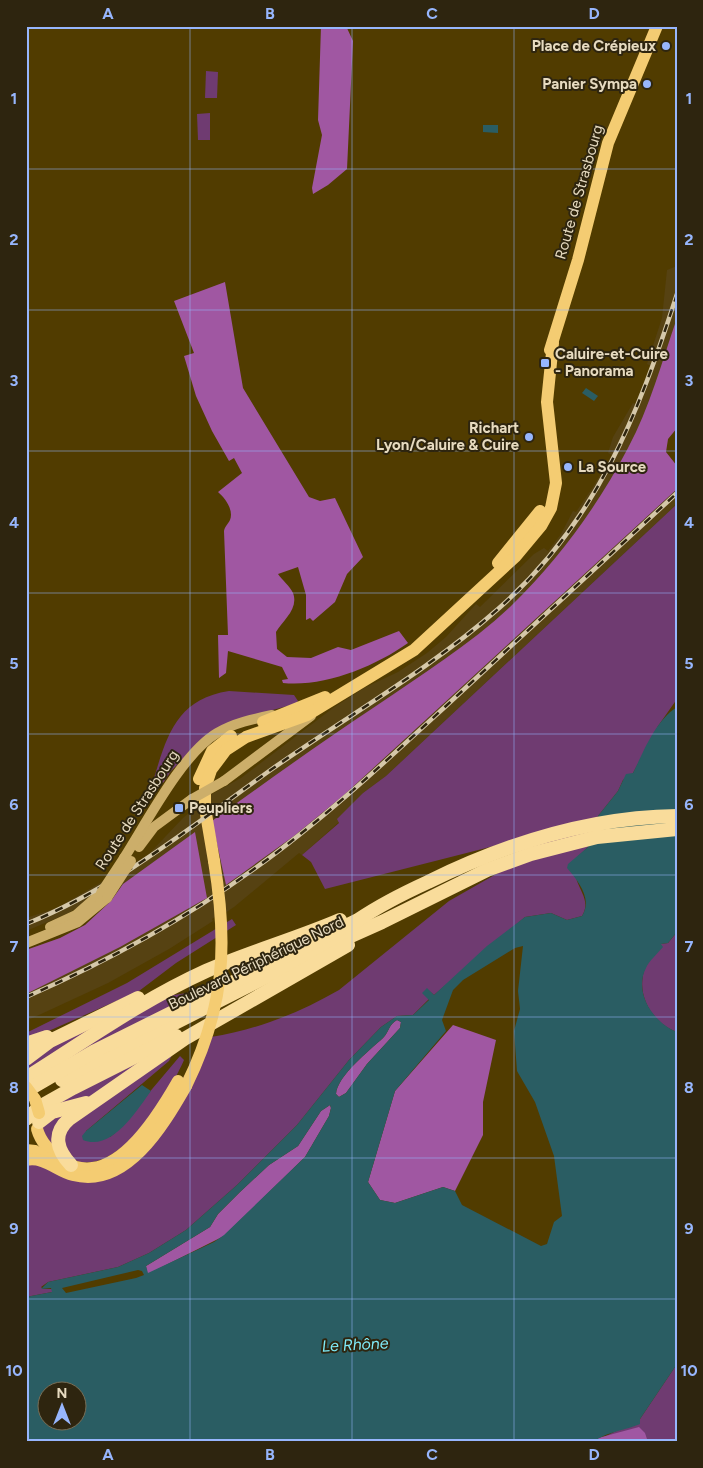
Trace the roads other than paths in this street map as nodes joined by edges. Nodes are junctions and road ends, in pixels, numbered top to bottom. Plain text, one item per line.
1 (657, 26) edge
2 (364, 680) junction
3 (335, 700) junction
4 (290, 711) junction
5 (677, 816) edge
6 (677, 829) edge
7 (146, 830) junction
8 (503, 856) junction
9 (210, 862) junction
10 (104, 895) junction
11 (376, 908) junction
12 (382, 922) junction
13 (26, 936) edge
14 (26, 943) edge
15 (213, 968) junction
16 (175, 987) junction
17 (231, 1010) junction
18 (109, 1013) junction
19 (26, 1044) edge
20 (26, 1059) edge
21 (26, 1078) edge
22 (182, 1084) junction
23 (26, 1089) edge
24 (100, 1097) junction
25 (26, 1102) edge
26 (35, 1121) edge
27 (26, 1144) edge
28 (26, 1150) edge
29 (26, 1160) edge
30 (67, 1168) junction

1 - 2 main road, Route de Strasbourg
2 - 3 main road, Route de Strasbourg
2 - 4 main road, Route de Strasbourg
3 - 7 main road, Route de Strasbourg, bridge
3 - 9 main road
4 - 7 main road, Route de Strasbourg
4 - 9 main road
5 - 8 highway
6 - 8 highway
7 - 10 main road, Route de Strasbourg, bridge
8 - 11 highway, Boulevard Périphérique Nord
8 - 12 highway, Boulevard Périphérique Nord
9 - 15 main road
9 - 22 main road, bridge
10 - 13 main road, Route de Strasbourg
10 - 14 main road, Route de Strasbourg
11 - 15 highway
11 - 23 highway, Boulevard Périphérique Nord
12 - 17 highway
12 - 25 highway, Boulevard Périphérique Nord
15 - 16 highway
15 - 22 main road
16 - 18 highway
16 - 21 highway
17 - 24 highway
17 - 26 highway
18 - 19 highway
18 - 20 highway
22 - 30 main road
23 - 26 main road, bridge
24 - 26 highway
24 - 30 highway
26 - 27 main road
26 - 30 main road
28 - 30 main road
29 - 30 main road

